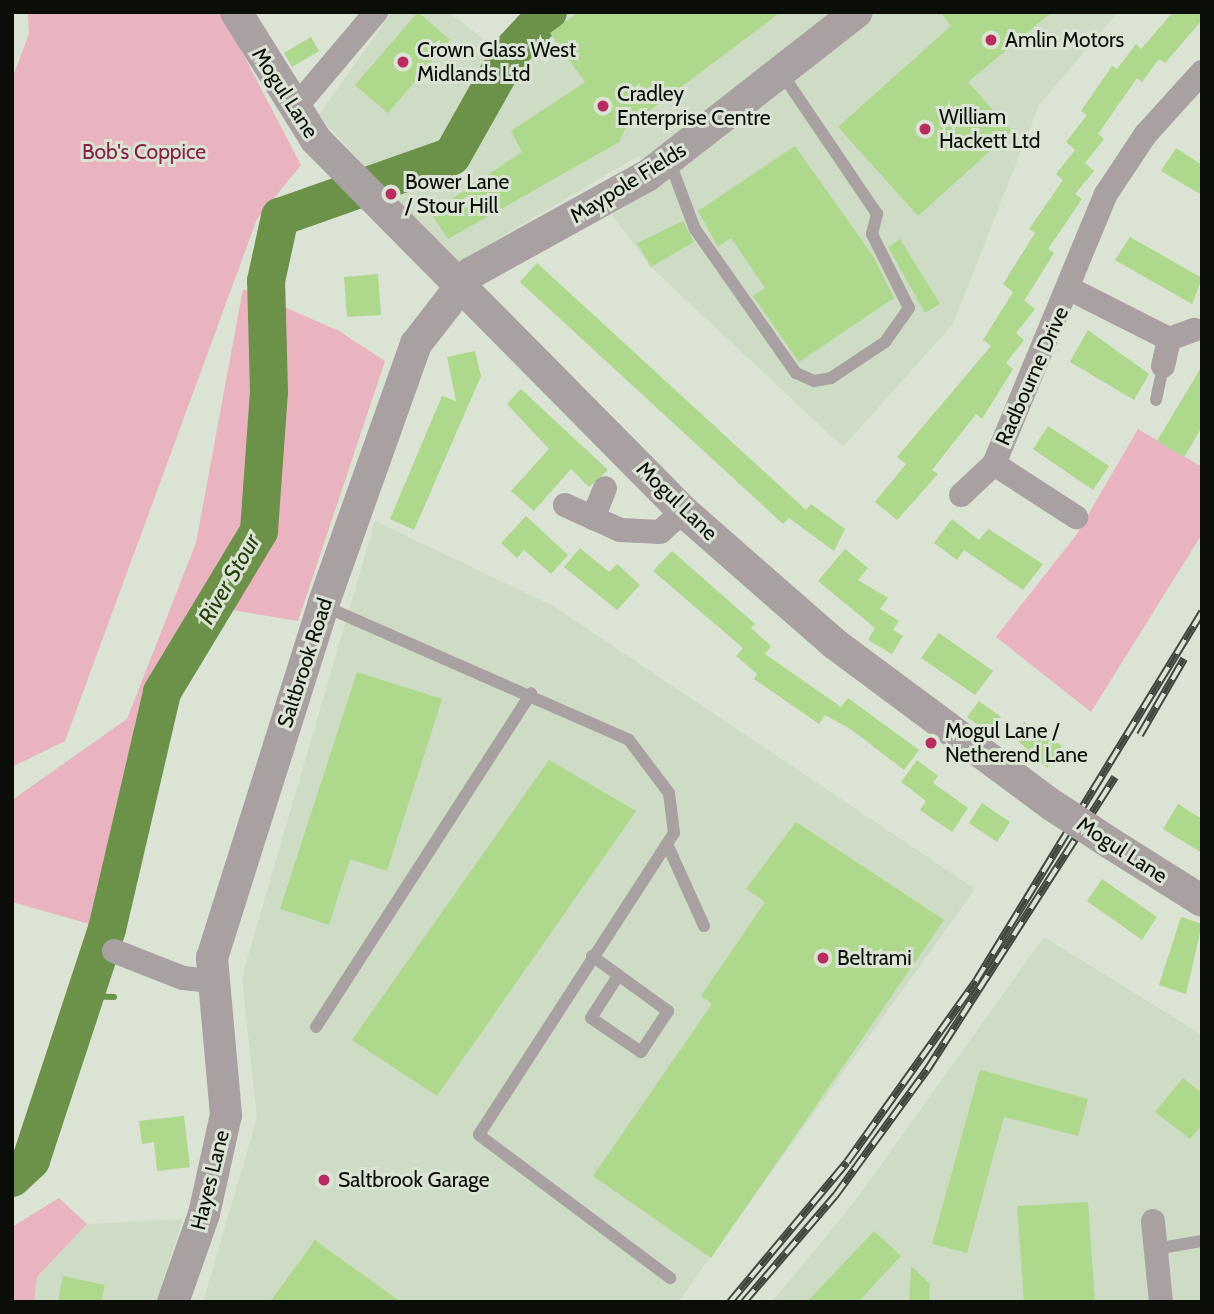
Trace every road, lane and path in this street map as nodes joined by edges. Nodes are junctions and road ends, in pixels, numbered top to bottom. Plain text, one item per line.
1 (236, 12) edge
2 (376, 12) edge
3 (857, 12) edge
4 (1202, 72) edge
5 (783, 75) junction
6 (1193, 98) edge
7 (295, 108) junction
8 (668, 160) junction
9 (455, 286) junction
10 (1070, 289) junction
11 (1198, 323) edge
12 (1169, 338) junction
13 (1163, 366) joint
14 (1156, 400) dead end
15 (994, 464) junction
16 (605, 488) dead end
17 (961, 495) dead end
18 (565, 505) dead end
19 (683, 511) junction
20 (1076, 517) dead end
21 (593, 518) junction
22 (323, 606) junction
23 (531, 693) junction
24 (667, 844) junction
25 (1202, 901) edge
26 (704, 926) dead end
27 (114, 951) dead end
28 (592, 956) junction
29 (618, 976) junction
30 (210, 981) junction
31 (316, 1027) dead end
32 (223, 1055) joint
33 (1153, 1221) dead end
34 (1202, 1241) edge
35 (1155, 1249) junction
36 (670, 1278) dead end
37 (173, 1302) edge
38 (1161, 1302) edge

1 - 7 street, Mogul Lane
2 - 7 street
3 - 5 street, Maypole Fields
4 - 6 street, Radbourne Drive
5 - 8 street, Maypole Fields
5 - 8 lane
6 - 10 street, Radbourne Drive
7 - 9 street, Mogul Lane
8 - 9 street, Maypole Fields
9 - 19 street, Mogul Lane
9 - 22 street, Saltbrook Road
10 - 12 street, Radbourne Drive
10 - 15 street, Radbourne Drive
11 - 12 street
12 - 13 street
13 - 14 lane
15 - 17 street, Radbourne Drive
15 - 20 street, Radbourne Drive
16 - 21 street
18 - 21 street
19 - 21 street
19 - 25 street, Mogul Lane, bridge
22 - 23 lane
22 - 30 street, Saltbrook Road
23 - 24 lane
23 - 31 lane
24 - 26 lane
24 - 28 lane
27 - 30 street
28 - 29 lane
28 - 36 lane
29 - 29 lane
30 - 32 street, Saltbrook Road
32 - 37 street, Hayes Lane
33 - 35 street
34 - 35 lane
35 - 38 street

